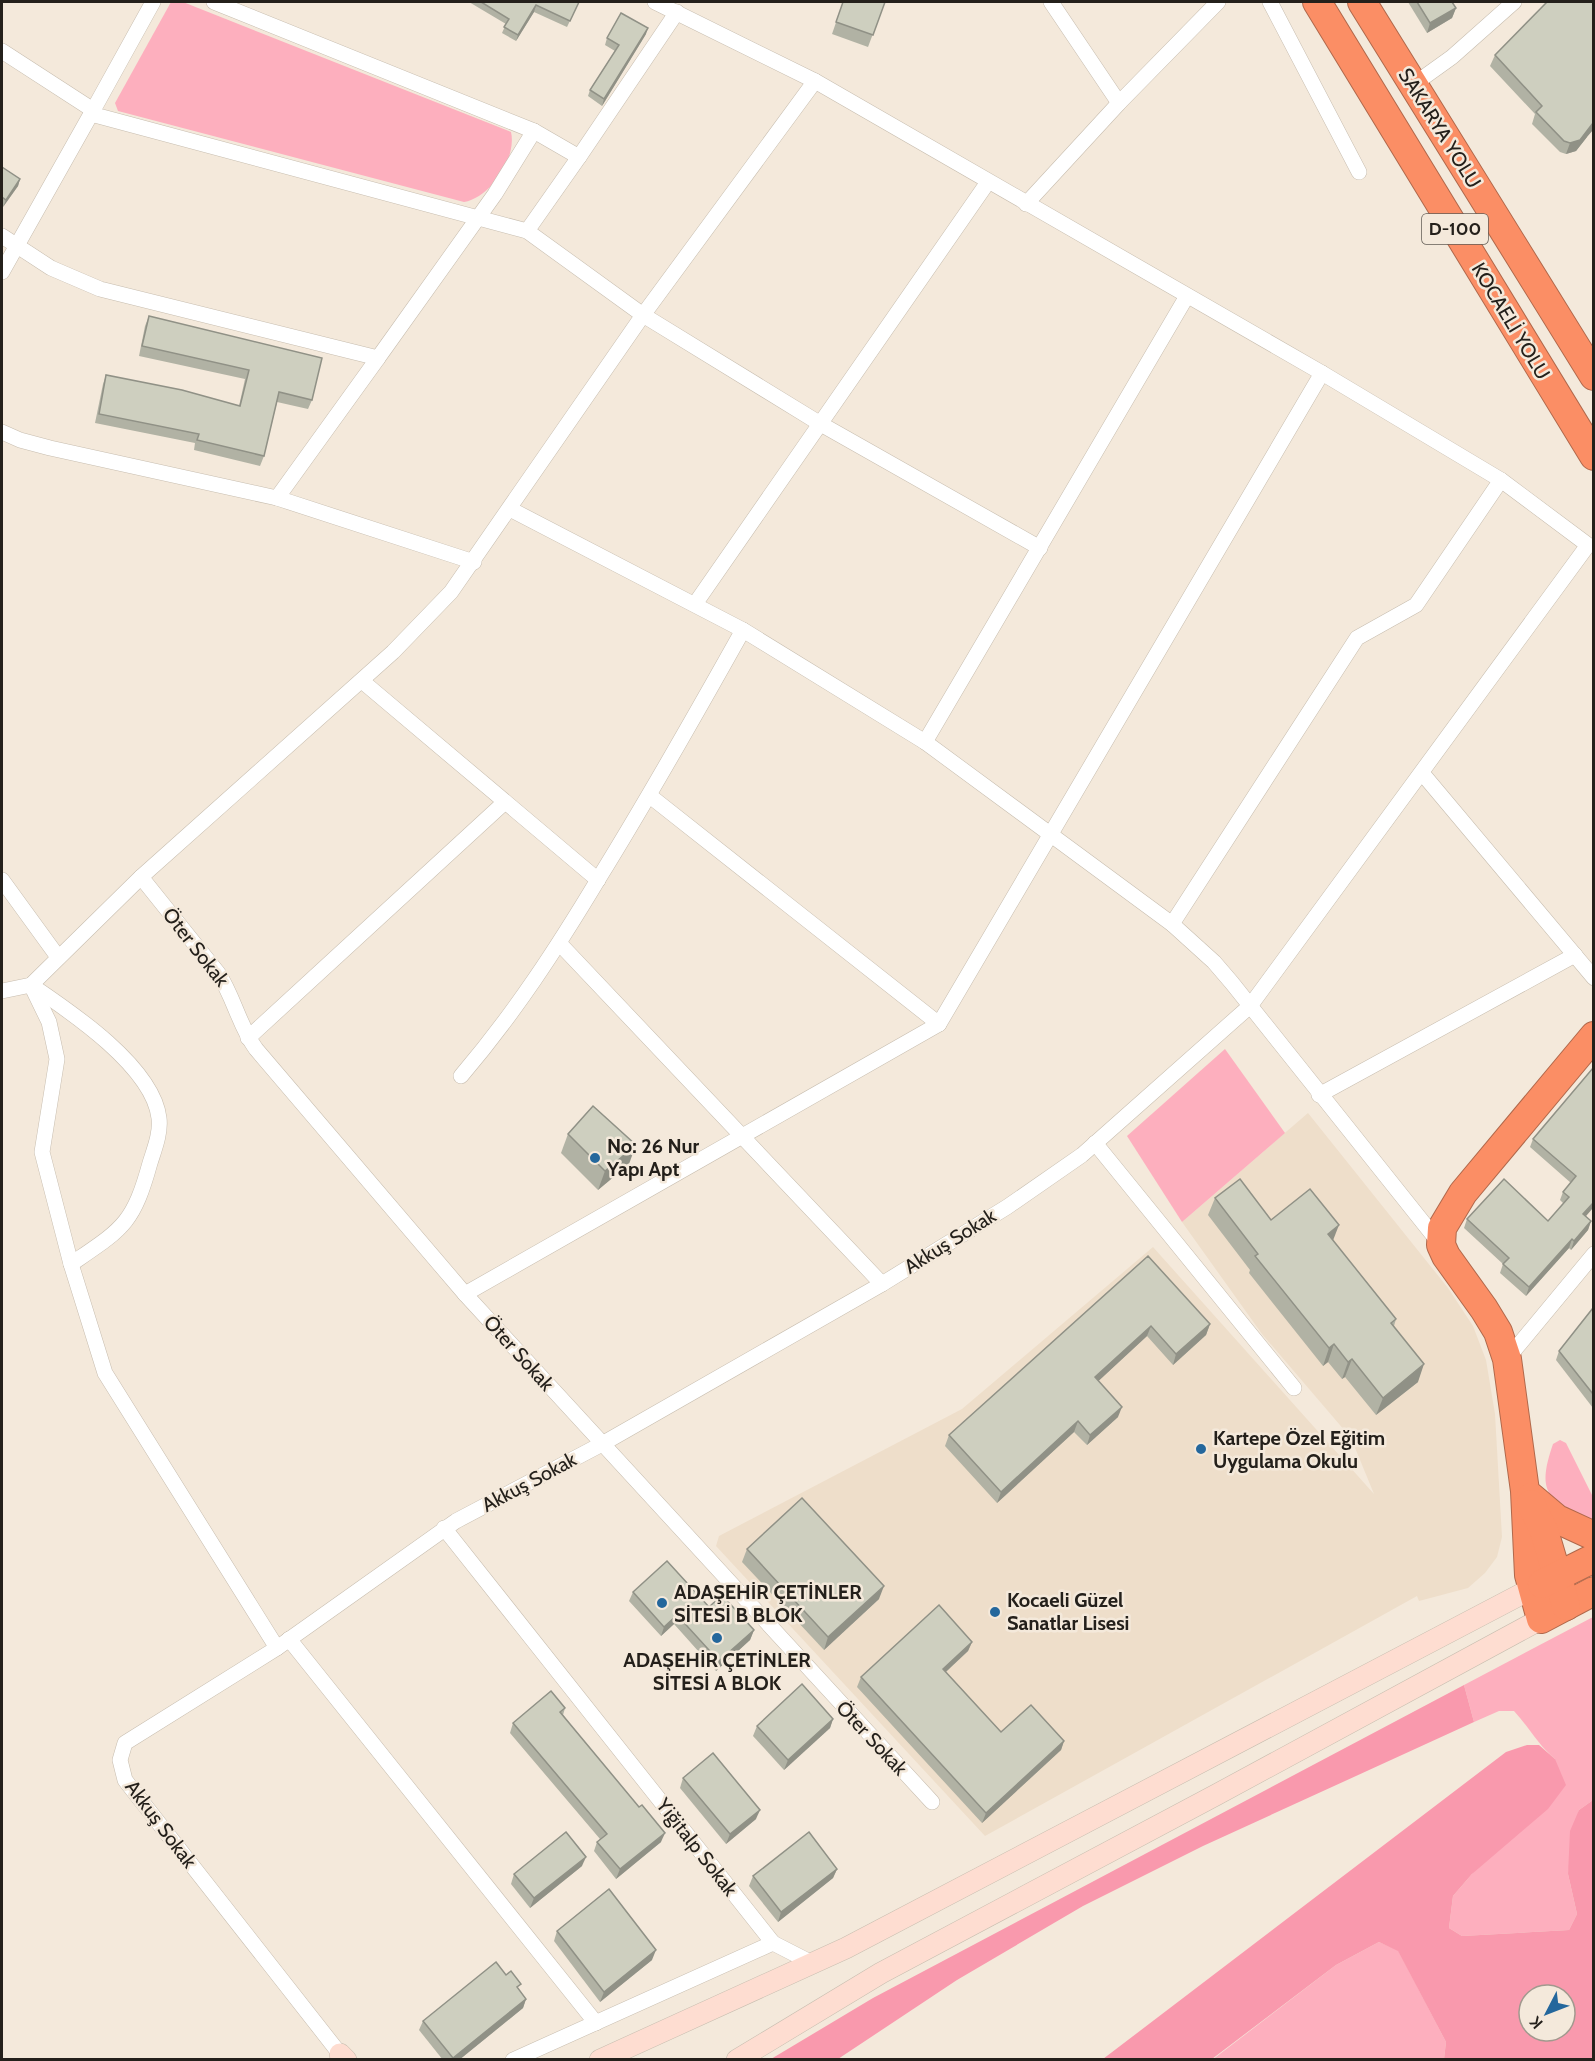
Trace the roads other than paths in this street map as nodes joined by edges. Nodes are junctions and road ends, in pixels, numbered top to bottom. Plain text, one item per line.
1 (153, 2) edge
2 (213, 2) edge
3 (655, 2) edge
4 (1051, 2) edge
5 (1218, 2) edge
6 (1270, 2) edge
7 (1317, 2) edge
8 (1362, 2) edge
9 (1514, 2) edge
10 (677, 12) junction
11 (2, 51) edge
12 (815, 81) junction
13 (1413, 85) junction
14 (1119, 103) junction
15 (92, 112) junction
16 (534, 131) junction
17 (579, 157) junction
18 (1359, 172) dead end
19 (988, 182) junction
20 (1026, 204) junction
21 (478, 216) junction
22 (527, 231) junction
23 (2, 236) edge
24 (17, 246) junction
25 (2, 272) edge
26 (1187, 297) junction
27 (643, 315) junction
28 (378, 358) junction
29 (1322, 373) junction
30 (1593, 376) edge
31 (819, 423) junction
32 (2, 432) edge
33 (1593, 456) edge
34 (1501, 480) junction
35 (277, 498) junction
36 (510, 509) junction
37 (1040, 548) junction
38 (1591, 549) edge
39 (474, 562) junction
40 (695, 604) junction
41 (743, 630) junction
42 (362, 681) junction
43 (925, 742) junction
44 (1422, 773) junction
45 (650, 796) junction
46 (505, 802) junction
47 (1052, 835) junction
48 (141, 877) junction
49 (2, 880) edge
50 (598, 880) junction
51 (1172, 924) junction
52 (560, 944) junction
53 (1575, 956) junction
54 (58, 957) junction
55 (1593, 978) edge
56 (31, 985) junction
57 (2, 991) edge
58 (1250, 1006) junction
59 (939, 1024) junction
60 (1593, 1036) edge
61 (248, 1038) junction
62 (461, 1076) dead end
63 (1319, 1095) junction
64 (742, 1137) junction
65 (1095, 1143) junction
66 (1441, 1245) junction
67 (1593, 1254) edge
68 (71, 1264) junction
69 (882, 1284) junction
70 (465, 1294) junction
71 (1507, 1359) junction
72 (1294, 1388) dead end
73 (602, 1444) junction
74 (1525, 1491) junction
75 (444, 1528) junction
76 (1593, 1536) edge
77 (1593, 1558) edge
78 (1545, 1583) junction
79 (1593, 1591) edge
80 (1566, 1606) junction
81 (1541, 1618) junction
82 (283, 1644) junction
83 (932, 1802) dead end
84 (773, 1943) junction
85 (814, 1964) junction
86 (596, 2023) junction
87 (342, 2058) edge
88 (513, 2060) edge
89 (600, 2060) edge
90 (737, 2060) edge

1 - 15 street
2 - 16 street
3 - 10 street
4 - 14 street
5 - 14 street
6 - 18 street
7 - 33 highway, KOCAELİ YOLU / D-100
8 - 13 highway, SAKARYA YOLU / D-100
9 - 13 street
10 - 12 street
10 - 17 street
11 - 15 street
12 - 19 street
12 - 27 street
13 - 30 highway, SAKARYA YOLU / D-100
14 - 20 street
15 - 21 street
15 - 24 street
16 - 17 street
16 - 21 street
17 - 22 street
19 - 20 street
19 - 31 street
20 - 26 street
21 - 22 street
21 - 28 street
22 - 27 street
23 - 24 street
24 - 25 street
24 - 28 street
26 - 29 street
26 - 37 street
27 - 31 street
27 - 36 street
28 - 35 street
29 - 34 street
29 - 47 street
31 - 37 street
31 - 40 street
32 - 35 street
34 - 38 street
34 - 51 street
35 - 39 street
36 - 39 street
36 - 40 street
37 - 43 street
38 - 44 street, Akkuş Sokak
39 - 42 street
40 - 41 street
41 - 43 street
41 - 45 street
42 - 46 street
42 - 48 street
43 - 47 street
44 - 53 street
44 - 58 street, Akkuş Sokak
45 - 50 street
45 - 59 street
46 - 50 street
46 - 61 street
47 - 51 street
47 - 59 street
48 - 54 street
48 - 61 street, Öter Sokak
49 - 54 street
50 - 52 street
51 - 58 street
52 - 62 street
52 - 64 street
53 - 55 street
53 - 63 street
54 - 56 street
56 - 57 street
56 - 68 street
56 - 68 street
58 - 63 street
58 - 65 street, Akkuş Sokak
59 - 64 street
60 - 66 highway
61 - 70 street, Öter Sokak
63 - 66 street
64 - 69 street
64 - 70 street
65 - 69 street, Akkuş Sokak
65 - 72 street
66 - 71 highway
67 - 71 street
68 - 82 street
69 - 73 street, Akkuş Sokak
70 - 73 street, Öter Sokak
71 - 74 highway
73 - 75 street, Akkuş Sokak
73 - 83 street, Öter Sokak
74 - 76 highway
74 - 78 highway
75 - 82 street, Akkuş Sokak
75 - 84 street, Yiğitalp Sokak
77 - 78 highway
78 - 80 highway
78 - 81 highway
78 - 85 main road
79 - 80 highway
80 - 81 highway
81 - 90 main road
82 - 86 street
82 - 87 street, Akkuş Sokak
84 - 85 street
84 - 86 street
85 - 89 main road
86 - 88 street

